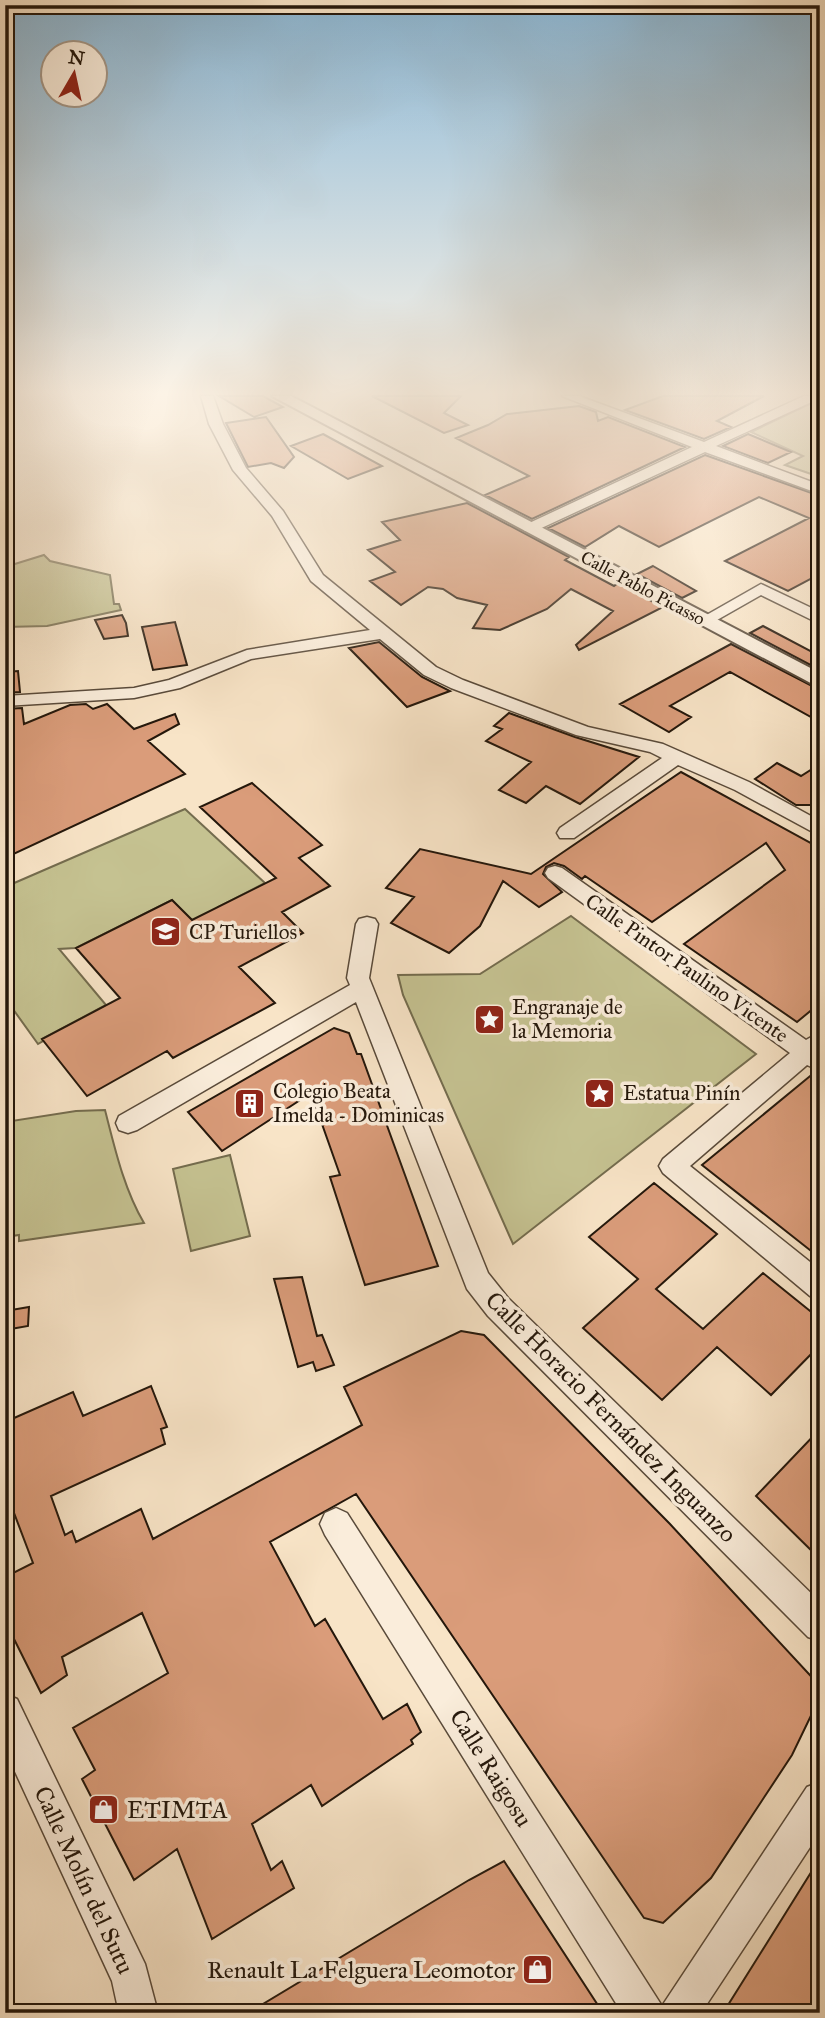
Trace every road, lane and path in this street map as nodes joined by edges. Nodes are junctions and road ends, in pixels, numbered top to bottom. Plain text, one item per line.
1 (257, 490) edge
2 (458, 490) edge
3 (611, 490) edge
4 (530, 528) junction
5 (820, 619) edge
6 (704, 621) junction
7 (384, 634) junction
8 (820, 682) edge
9 (5, 701) edge
10 (676, 757) junction
11 (817, 824) edge
12 (567, 833) dead end
13 (555, 873) dead end
14 (367, 924) dead end
15 (362, 988) junction
16 (815, 1052) edge
17 (128, 1123) dead end
18 (820, 1287) edge
19 (336, 1524) dead end
20 (820, 1625) edge
21 (5, 1711) edge
22 (820, 1800) edge
23 (139, 2013) edge
24 (645, 2013) edge
25 (678, 2013) edge

1 - 7 street
2 - 4 street, Calle Pablo Picasso
3 - 4 street
4 - 6 street, Calle Pablo Picasso
5 - 6 street
6 - 8 street, Calle Pablo Picasso
7 - 9 street
7 - 10 street
10 - 11 street
10 - 12 street
13 - 16 street, Calle Pintor Paulino Vicente
14 - 15 street, Calle Horacio Fernández Inguanzo
15 - 17 street
15 - 20 street, Calle Horacio Fernández Inguanzo
16 - 18 street
19 - 24 street, Calle Raigosu
21 - 23 street, Calle Molín del Sutu
22 - 25 street

